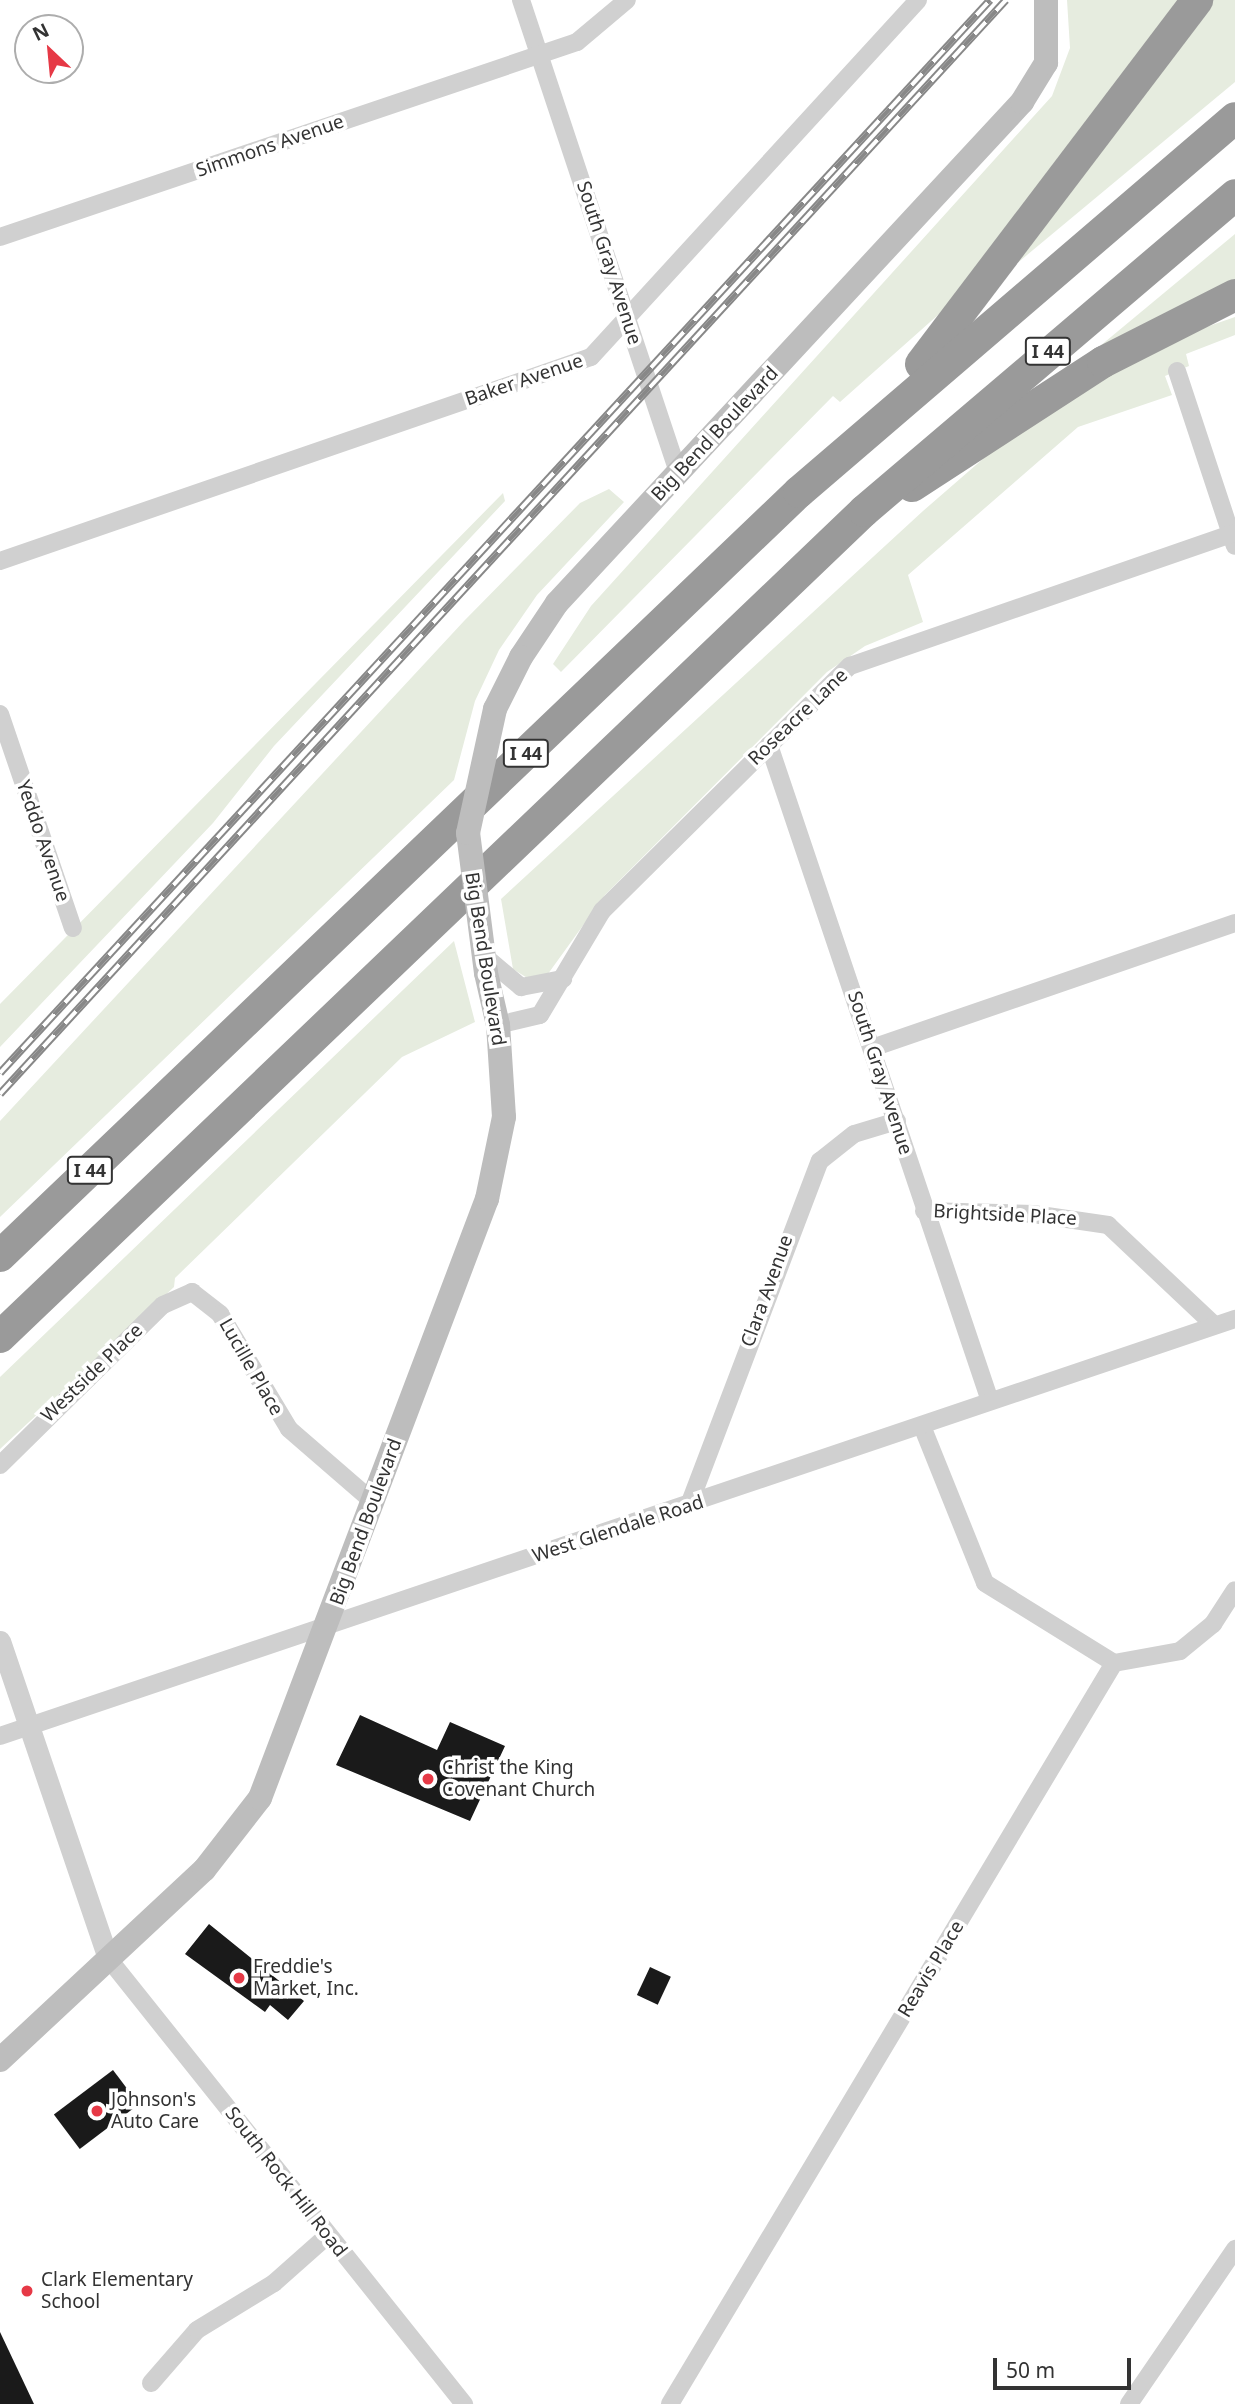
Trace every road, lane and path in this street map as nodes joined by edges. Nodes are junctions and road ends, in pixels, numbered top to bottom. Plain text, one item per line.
1 (521, 0) edge
2 (627, 0) edge
3 (918, 0) edge
4 (1046, 0) edge
5 (1197, 0) edge
6 (539, 54) junction
7 (1235, 118) edge
8 (1235, 195) edge
9 (0, 237) edge
10 (1235, 295) edge
11 (628, 318) junction
12 (1177, 371) dead end
13 (874, 424) junction
14 (678, 472) junction
15 (864, 511) junction
16 (1234, 538) edge
17 (0, 561) edge
18 (0, 714) edge
19 (769, 745) junction
20 (1235, 923) edge
21 (73, 928) dead end
22 (484, 964) junction
23 (563, 979) junction
24 (498, 1025) junction
25 (872, 1048) junction
26 (897, 1121) junction
27 (924, 1211) junction
28 (0, 1256) edge
29 (192, 1292) joint
30 (1235, 1319) edge
31 (1214, 1325) junction
32 (0, 1337) edge
33 (990, 1401) junction
34 (922, 1426) junction
35 (0, 1465) edge
36 (372, 1501) junction
37 (689, 1506) junction
38 (1235, 1590) edge
39 (329, 1625) junction
40 (0, 1641) edge
41 (1114, 1662) junction
42 (26, 1727) junction
43 (0, 1736) edge
44 (108, 1958) junction
45 (0, 2060) edge
46 (328, 2235) junction
47 (1235, 2249) edge
48 (151, 2383) dead end
49 (464, 2404) edge
50 (670, 2404) edge
51 (1129, 2404) edge

1 - 6 street, South Gray Avenue
2 - 6 street, Simmons Avenue
3 - 11 street, Baker Avenue
4 - 14 main road, Big Bend Boulevard
5 - 13 highway
6 - 9 street, Simmons Avenue
6 - 11 street, South Gray Avenue
7 - 13 highway, I 44
8 - 15 highway, I 44
10 - 15 highway
11 - 14 street, South Gray Avenue
11 - 17 street, Baker Avenue
12 - 16 street
13 - 28 highway, I 44
14 - 22 main road, Big Bend Boulevard, bridge
15 - 32 highway, I 44
16 - 19 street, Roseacre Lane
18 - 21 street, Yeddo Avenue
19 - 23 street, Roseacre Lane
19 - 25 street, South Gray Avenue
20 - 25 street
22 - 23 street
22 - 24 main road, Big Bend Boulevard
23 - 24 street, Roseacre Lane
24 - 36 main road, Big Bend Boulevard
25 - 26 street, South Gray Avenue
26 - 27 street, South Gray Avenue
26 - 37 street, Clara Avenue
27 - 31 street, Brightside Place
27 - 33 street, South Gray Avenue
29 - 35 street, Westside Place
29 - 36 street, Lucille Place
30 - 31 street, West Glendale Road
31 - 33 street, West Glendale Road
33 - 34 street, West Glendale Road
34 - 37 street, West Glendale Road
34 - 41 street
36 - 39 main road, Big Bend Boulevard
37 - 39 street, West Glendale Road
38 - 41 street
39 - 42 street, West Glendale Road
39 - 44 main road, Big Bend Boulevard
40 - 42 street, South Rock Hill Road
41 - 50 street, Reavis Place
42 - 43 street, West Glendale Road
42 - 44 street, South Rock Hill Road
44 - 45 main road, Big Bend Boulevard
44 - 46 street, South Rock Hill Road
46 - 48 street
46 - 49 street, South Rock Hill Road
47 - 51 street

